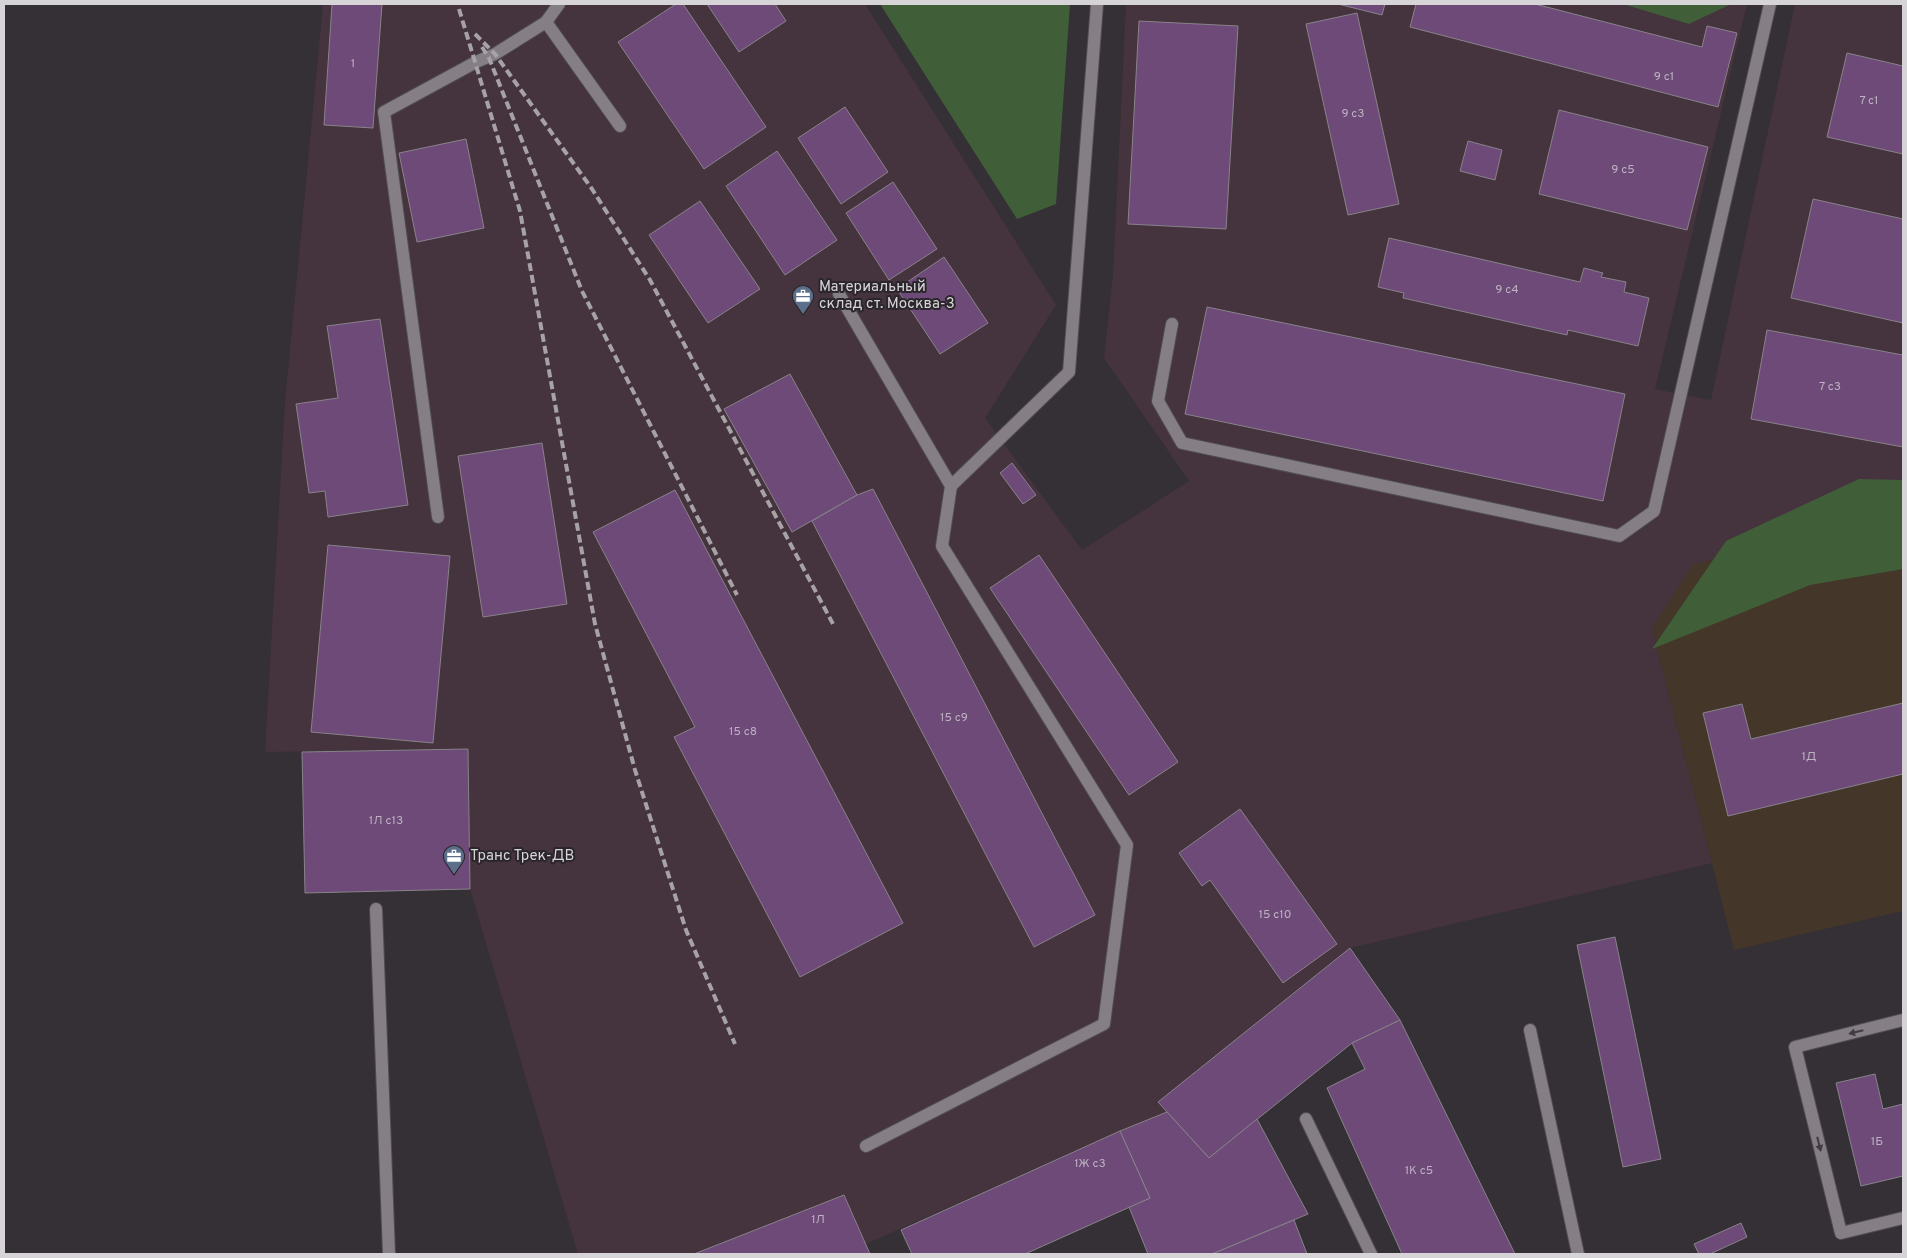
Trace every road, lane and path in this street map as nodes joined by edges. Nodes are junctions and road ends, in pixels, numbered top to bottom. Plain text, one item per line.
1 (559, 4) edge
2 (1097, 4) edge
3 (1770, 4) edge
4 (546, 22) junction
5 (620, 126) dead end
6 (839, 294) dead end
7 (1172, 324) dead end
8 (951, 486) junction
9 (438, 517) dead end
10 (376, 909) dead end
11 (1903, 1020) edge
12 (1530, 1030) dead end
13 (1306, 1119) dead end
14 (866, 1146) dead end
15 (1903, 1218) edge
16 (388, 1254) edge
17 (1371, 1254) edge
18 (1578, 1254) edge

1 - 4 lane
2 - 8 lane
3 - 7 lane
4 - 5 lane
4 - 9 lane
6 - 8 lane
8 - 14 lane
10 - 16 lane
11 -> 15 lane
12 - 18 lane
13 - 17 lane

